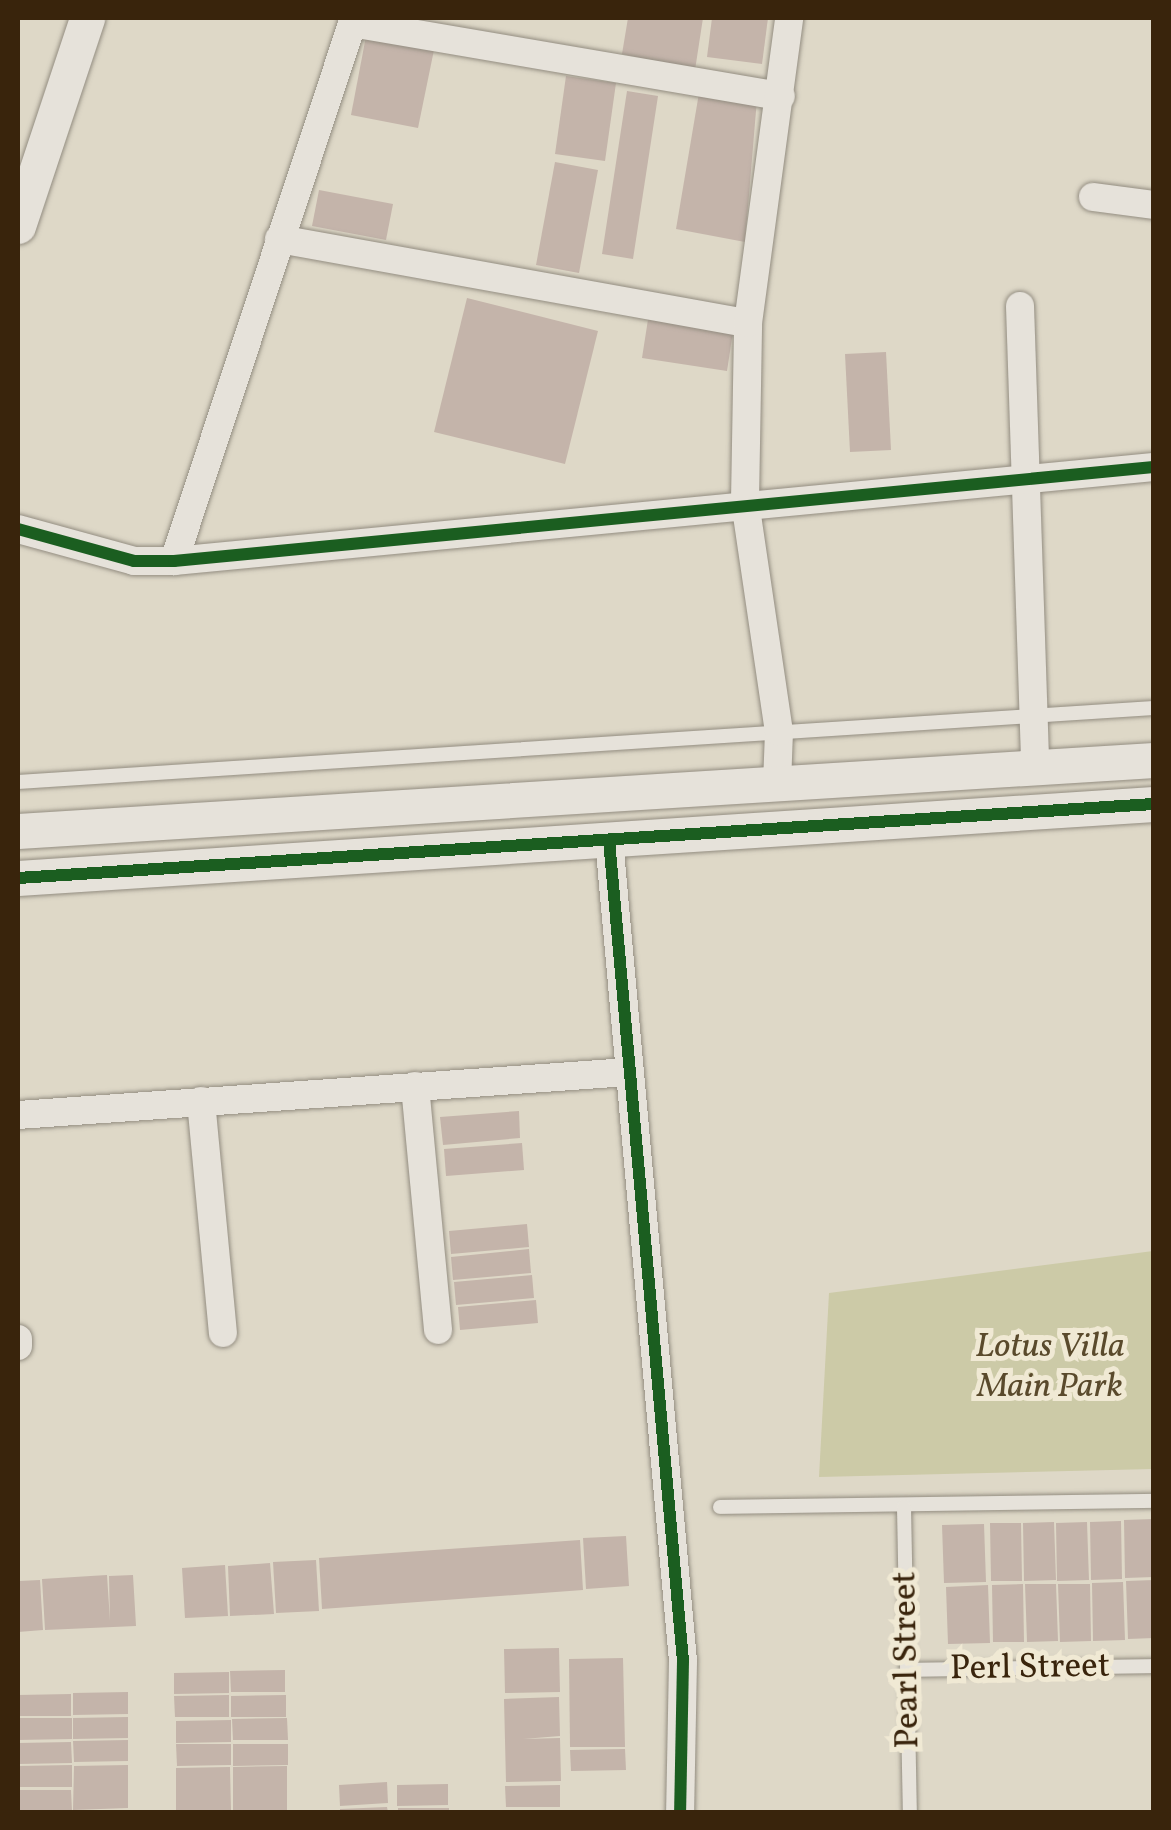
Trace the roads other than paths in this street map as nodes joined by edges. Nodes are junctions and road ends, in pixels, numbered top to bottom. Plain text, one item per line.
1 (88, 18) edge
2 (790, 18) edge
3 (353, 20) edge
4 (781, 96) junction
5 (1093, 197) dead end
6 (1154, 205) edge
7 (18, 226) edge
8 (280, 239) junction
9 (1020, 306) dead end
10 (748, 323) junction
11 (1154, 467) edge
12 (1021, 478) junction
13 (745, 501) junction
14 (18, 529) edge
15 (174, 561) junction
16 (1154, 708) edge
17 (1032, 716) junction
18 (779, 732) junction
19 (1154, 760) edge
20 (1034, 768) junction
21 (18, 782) edge
22 (777, 784) junction
23 (1154, 804) edge
24 (18, 831) edge
25 (608, 840) junction
26 (18, 878) edge
27 (628, 1072) junction
28 (416, 1086) junction
29 (201, 1101) junction
30 (18, 1116) edge
31 (438, 1330) dead end
32 (223, 1334) dead end
33 (1154, 1501) edge
34 (720, 1506) dead end
35 (904, 1507) junction
36 (1154, 1666) edge
37 (907, 1670) junction
38 (680, 1812) edge
39 (910, 1812) edge

1 - 7 street
2 - 4 street
3 - 4 street
3 - 8 street
4 - 10 street
5 - 6 street
8 - 10 street
8 - 15 street
9 - 12 street
10 - 13 street
11 - 12 street
12 - 13 street
12 - 17 street
13 - 15 street
13 - 18 street
14 - 15 street
16 - 17 lane
17 - 18 lane
17 - 20 street
18 - 21 lane
18 - 22 street
19 - 20 street
20 - 22 street
22 - 24 street
23 - 25 street
25 - 26 street
25 - 27 street
27 - 28 street
27 - 38 street
28 - 29 street
28 - 31 street
29 - 30 street
29 - 32 street
33 - 35 lane
34 - 35 lane
35 - 37 lane, Pearl Street
36 - 37 lane, Perl Street
37 - 39 lane, Pearl Street

